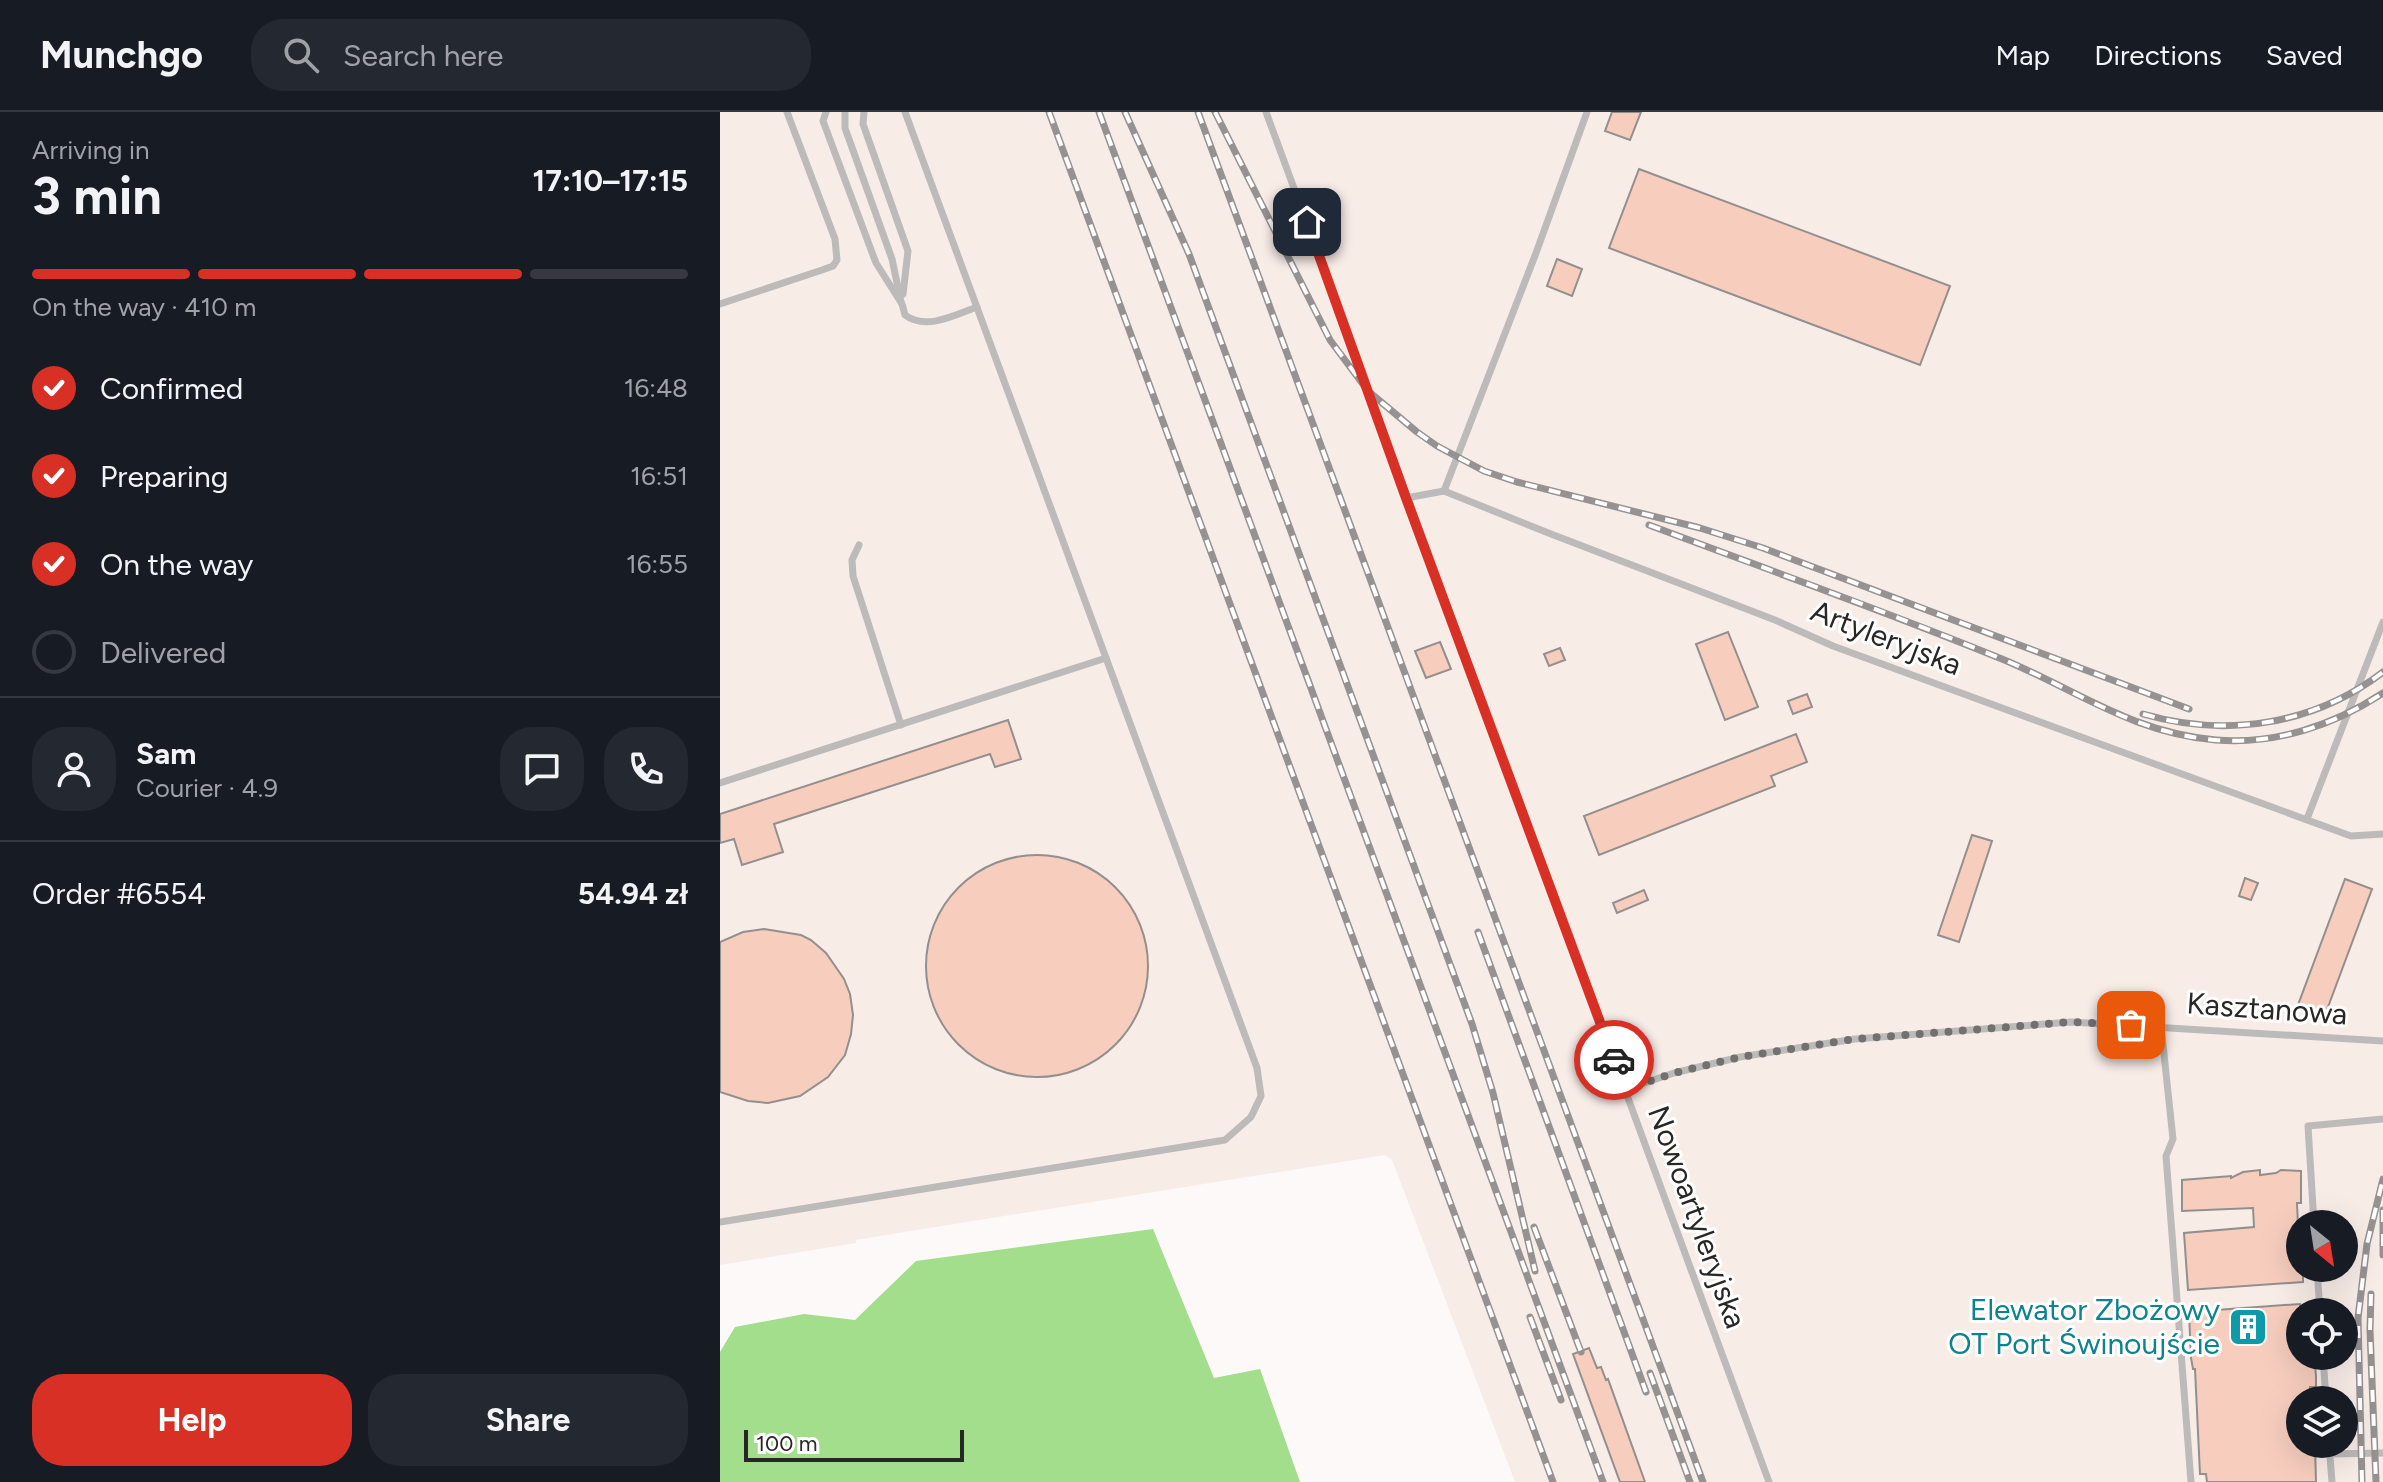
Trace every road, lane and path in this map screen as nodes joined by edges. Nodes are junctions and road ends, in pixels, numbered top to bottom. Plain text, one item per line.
1 (787, 112) edge
2 (826, 112) edge
3 (845, 112) edge
4 (864, 112) edge
5 (905, 112) edge
6 (1266, 112) edge
7 (1587, 112) edge
8 (720, 304) edge
9 (902, 304) junction
10 (977, 307) junction
11 (1444, 491) junction
12 (1406, 498) junction
13 (859, 545) dead end
14 (2383, 622) edge
15 (1106, 658) junction
16 (901, 725) junction
17 (720, 783) edge
18 (2307, 819) junction
19 (2383, 834) edge
20 (2161, 1026) junction
21 (2383, 1041) edge
22 (1626, 1089) junction
23 (2383, 1119) edge
24 (2313, 1210) edge
25 (720, 1222) edge
26 (2358, 1453) edge
27 (2383, 1453) edge
28 (2330, 1458) edge
29 (1769, 1482) edge
30 (2191, 1482) edge
31 (2332, 1482) edge

1 - 8 lane
2 - 9 lane
3 - 9 lane
4 - 9 lane
5 - 10 lane
6 - 12 lane, Nowoartyleryjska
7 - 11 lane
9 - 10 lane
10 - 15 lane
11 - 12 lane
11 - 18 lane, Artyleryjska
12 - 22 lane, Nowoartyleryjska
13 - 16 lane
14 - 18 lane
15 - 16 lane
15 - 25 lane
16 - 17 lane
18 - 19 lane, Artyleryjska
20 - 21 lane, Kasztanowa
20 - 22 lane, Kasztanowa
20 - 30 lane
22 - 29 lane, Nowoartyleryjska
23 - 24 lane
26 - 27 lane
28 - 31 lane

